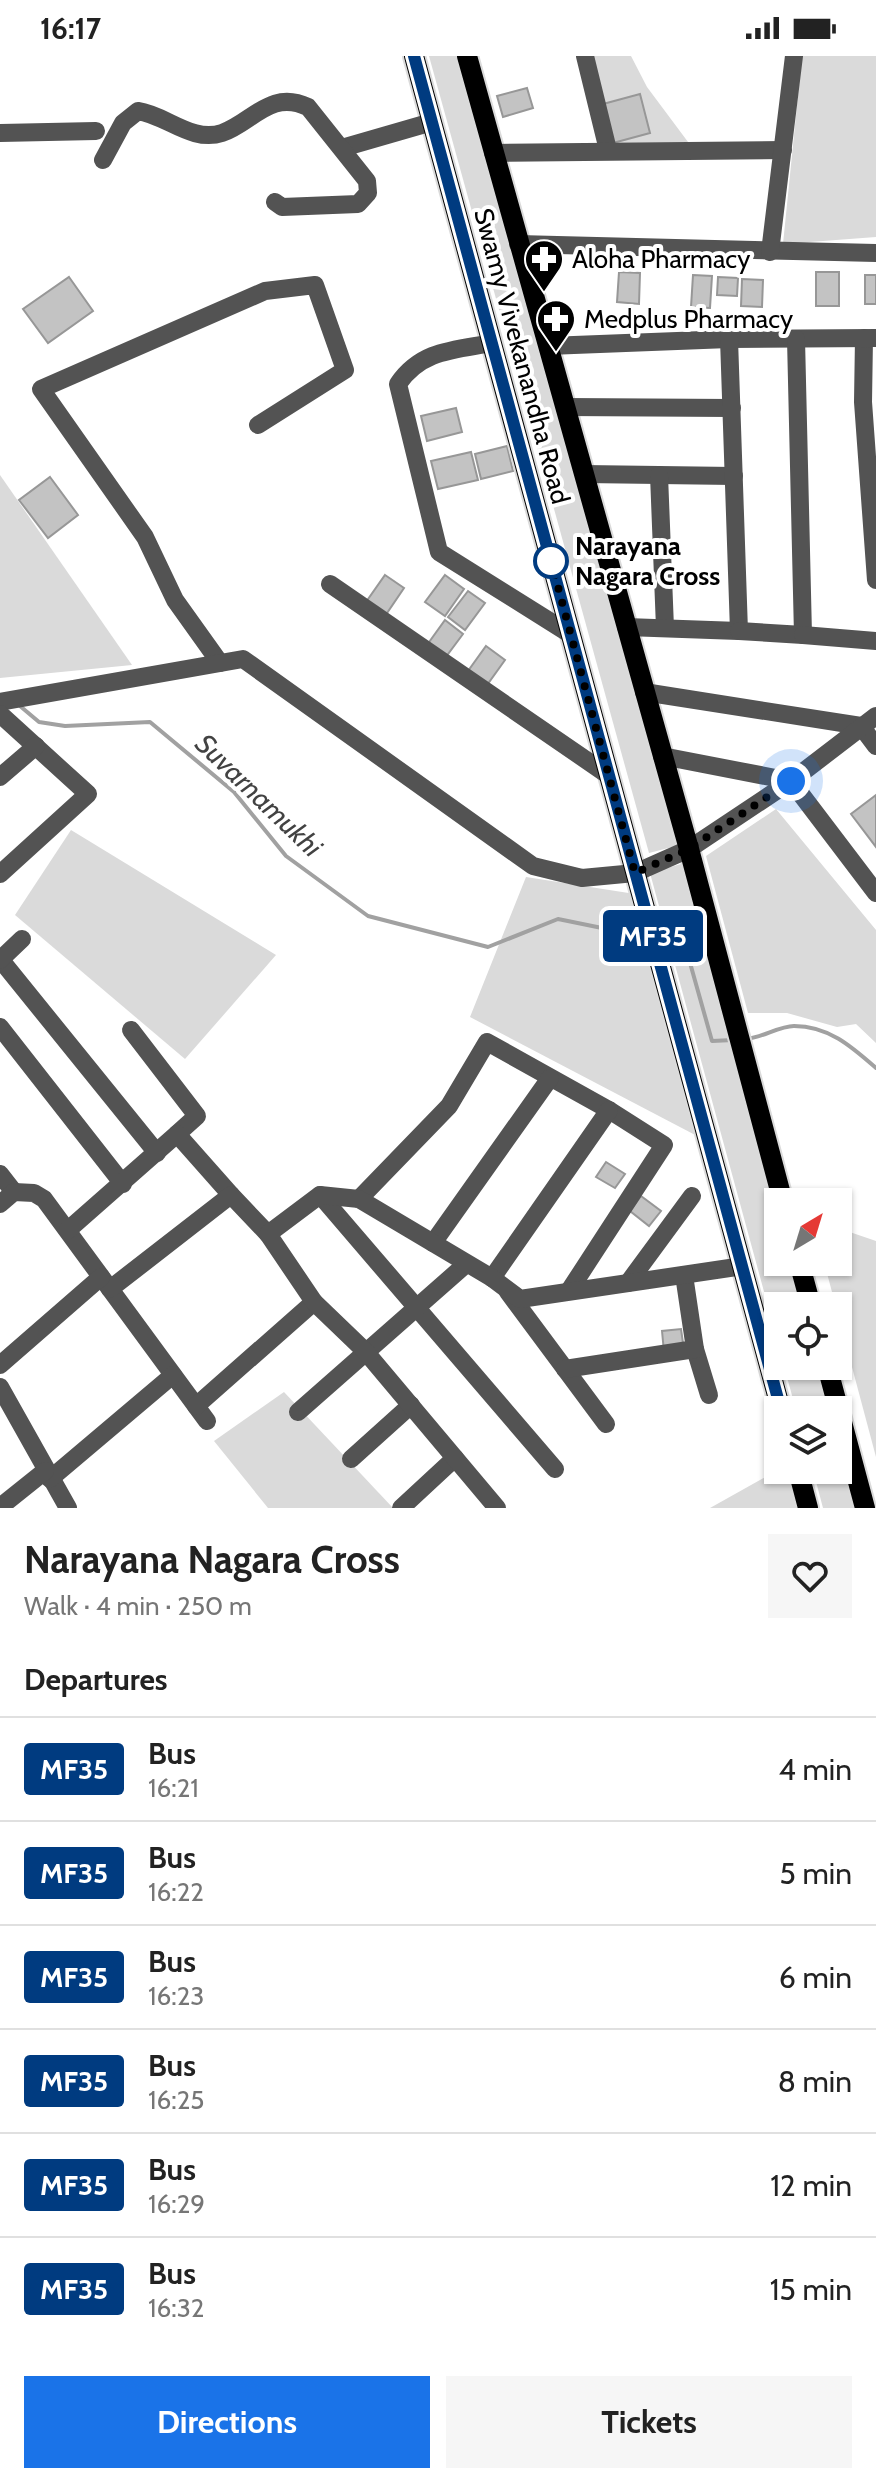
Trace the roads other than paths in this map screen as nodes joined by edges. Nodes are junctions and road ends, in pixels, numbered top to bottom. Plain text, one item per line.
1 (414, 56) edge
2 (467, 56) edge
3 (585, 56) edge
4 (794, 56) edge
5 (432, 122) junction
6 (96, 131) dead end
7 (0, 133) edge
8 (342, 148) junction
9 (608, 150) junction
10 (783, 150) junction
11 (493, 153) junction
12 (103, 160) dead end
13 (275, 202) dead end
14 (518, 244) junction
15 (770, 252) junction
16 (876, 253) edge
17 (870, 338) edge
18 (729, 339) junction
19 (796, 339) junction
20 (492, 343) junction
21 (548, 346) junction
22 (870, 402) edge
23 (565, 407) junction
24 (732, 408) junction
25 (258, 425) dead end
26 (584, 474) junction
27 (659, 475) junction
28 (734, 476) junction
29 (873, 502) edge
30 (876, 580) edge
31 (330, 584) dead end
32 (626, 627) junction
33 (665, 628) junction
34 (739, 631) junction
35 (570, 634) junction
36 (803, 635) junction
37 (876, 641) edge
38 (220, 663) junction
39 (644, 692) junction
40 (4, 706) edge
41 (868, 721) edge
42 (36, 746) junction
43 (876, 746) edge
44 (662, 756) junction
45 (608, 775) junction
46 (0, 777) edge
47 (791, 781) junction
48 (689, 849) junction
49 (635, 873) junction
50 (0, 874) edge
51 (876, 893) edge
52 (22, 939) dead end
53 (0, 960) edge
54 (0, 1027) edge
55 (131, 1030) dead end
56 (550, 1078) junction
57 (609, 1110) junction
58 (177, 1134) junction
59 (157, 1153) junction
60 (0, 1174) edge
61 (123, 1184) junction
62 (779, 1188) edge
63 (231, 1195) junction
64 (320, 1195) junction
65 (692, 1196) dead end
66 (7, 1198) edge
67 (359, 1199) junction
68 (68, 1230) junction
69 (268, 1234) junction
70 (433, 1243) junction
71 (465, 1265) junction
72 (743, 1266) junction
73 (684, 1275) junction
74 (106, 1283) junction
75 (628, 1283) junction
76 (499, 1284) junction
77 (569, 1291) junction
78 (314, 1302) junction
79 (417, 1308) junction
80 (695, 1349) junction
81 (365, 1351) junction
82 (0, 1365) edge
83 (565, 1369) junction
84 (173, 1375) junction
85 (831, 1380) edge
86 (0, 1387) edge
87 (709, 1395) dead end
88 (777, 1396) edge
89 (411, 1405) junction
90 (5, 1410) edge
91 (298, 1412) dead end
92 (606, 1424) dead end
93 (455, 1458) junction
94 (351, 1459) dead end
95 (555, 1469) dead end
96 (47, 1475) junction
97 (802, 1484) edge
98 (0, 1507) edge
99 (68, 1508) edge
100 (401, 1508) edge
101 (497, 1508) edge
102 (808, 1508) edge
103 (865, 1508) edge

1 - 5 main road, Swamy Vivekanandha Road
2 - 11 main road, Swamy Vivekanandha Road
3 - 9 street
4 - 10 street
5 - 8 street
5 - 20 main road, Swamy Vivekanandha Road
6 - 7 street
8 - 12 street
8 - 13 street
9 - 10 street
9 - 11 street
10 - 15 street
11 - 14 main road, Swamy Vivekanandha Road
14 - 15 street
14 - 21 main road, Swamy Vivekanandha Road
15 - 16 street
17 - 19 street
17 - 22 street
18 - 19 street
18 - 21 street
18 - 24 street
19 - 36 street
20 - 35 main road, Swamy Vivekanandha Road
20 - 35 street
21 - 23 main road, Swamy Vivekanandha Road
22 - 29 street
23 - 24 street
23 - 26 main road, Swamy Vivekanandha Road
24 - 28 street
25 - 38 street
26 - 27 street
26 - 32 main road, Swamy Vivekanandha Road
27 - 28 street
27 - 33 street
28 - 34 street
29 - 30 street
31 - 45 street
32 - 33 street
32 - 39 main road, Swamy Vivekanandha Road
33 - 34 street
34 - 36 street
35 - 45 main road, Swamy Vivekanandha Road
36 - 37 street
38 - 40 street
38 - 49 street
39 - 41 street
39 - 44 main road, Swamy Vivekanandha Road
40 - 42 street
41 - 43 street
41 - 47 street
42 - 46 street
42 - 50 street
44 - 47 street
44 - 48 main road, Swamy Vivekanandha Road
45 - 49 main road, Swamy Vivekanandha Road
47 - 48 street
47 - 51 street
48 - 49 street
48 - 62 main road, Swamy Vivekanandha Road
49 - 72 main road, Swamy Vivekanandha Road
52 - 53 street
53 - 59 street
54 - 61 street
55 - 58 street
56 - 57 street
56 - 67 street
56 - 70 street
57 - 76 street
57 - 77 street
58 - 59 street
58 - 63 street
59 - 61 street
60 - 66 street
61 - 68 street
63 - 69 street
63 - 74 street
64 - 67 street
64 - 69 street
64 - 79 street
65 - 75 street
66 - 68 street
67 - 70 street
68 - 74 street
69 - 78 street
70 - 71 street
71 - 76 street
71 - 79 street
72 - 73 street
72 - 88 main road, Swamy Vivekanandha Road
73 - 75 street
73 - 80 street
74 - 82 street
74 - 84 street
75 - 77 street
76 - 77 street
76 - 83 street
78 - 81 street
78 - 84 street
79 - 81 street
79 - 95 street
80 - 83 street
80 - 87 street
81 - 89 street
81 - 91 street
83 - 92 street
84 - 96 street
85 - 103 main road
86 - 90 street
89 - 93 street
89 - 94 street
90 - 96 street
93 - 100 street
93 - 101 street
96 - 98 street
96 - 99 street
97 - 102 main road

